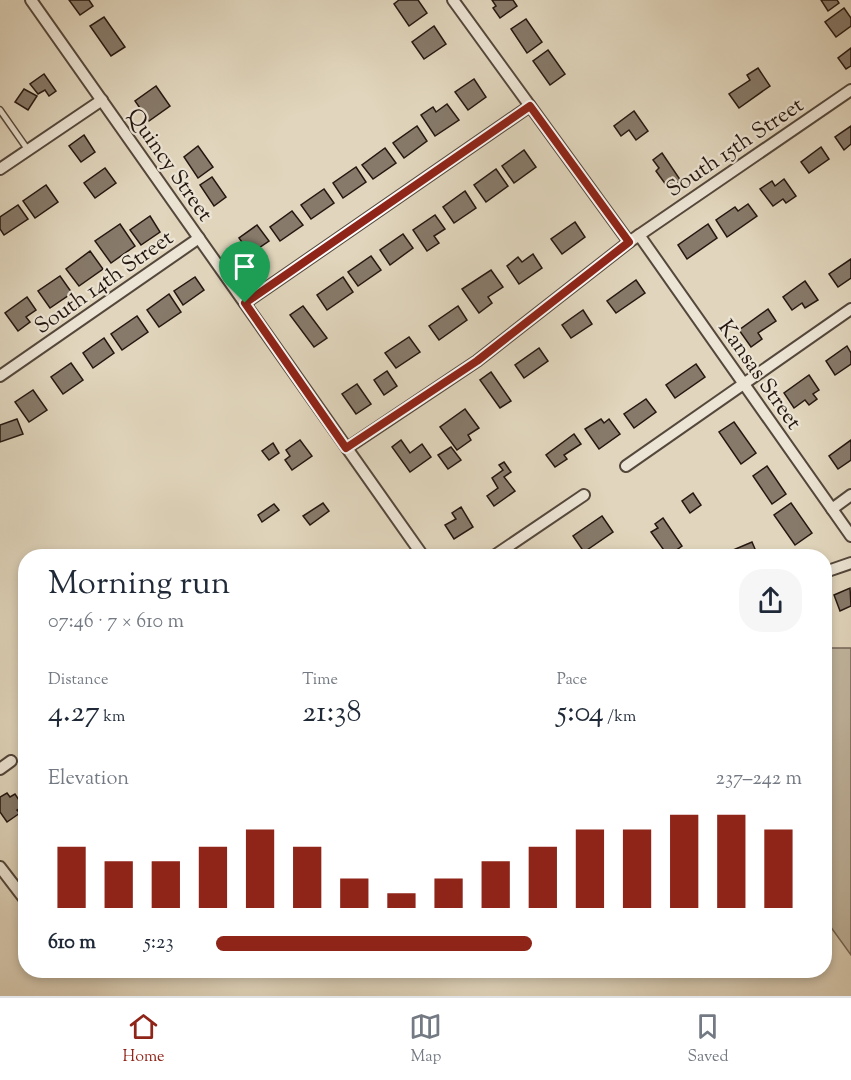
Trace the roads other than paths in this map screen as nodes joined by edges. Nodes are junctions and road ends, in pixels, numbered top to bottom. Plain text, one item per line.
1 (31, 0) edge
2 (453, 0) edge
3 (851, 90) edge
4 (102, 100) junction
5 (530, 106) junction
6 (0, 110) edge
7 (28, 150) junction
8 (0, 169) edge
9 (639, 235) junction
10 (199, 237) junction
11 (629, 242) junction
12 (245, 303) junction
13 (851, 309) edge
14 (0, 376) edge
15 (744, 384) junction
16 (346, 448) junction
17 (626, 466) dead end
18 (584, 495) dead end
19 (851, 495) edge
20 (832, 509) junction
21 (851, 536) edge
22 (418, 549) edge
23 (504, 549) edge
24 (851, 563) edge
25 (832, 570) edge
26 (11, 761) dead end
27 (0, 769) edge
28 (0, 867) edge
29 (18, 891) edge

1 - 4 street, Quincy Street
2 - 5 street
3 - 9 street, South 15th Street
4 - 7 street
4 - 10 street, Quincy Street
5 - 11 street
5 - 12 street
6 - 7 lane
7 - 8 street
9 - 11 street, South 15th Street
9 - 15 street, Kansas Street
10 - 12 street, Quincy Street
10 - 14 street, South 14th Street
11 - 16 street
12 - 16 street, Quincy Street
13 - 15 street
15 - 17 street
15 - 20 street, Kansas Street
16 - 22 street, Quincy Street
18 - 23 street
19 - 20 street
20 - 21 street, Kansas Street
24 - 25 street
26 - 27 street
28 - 29 street

